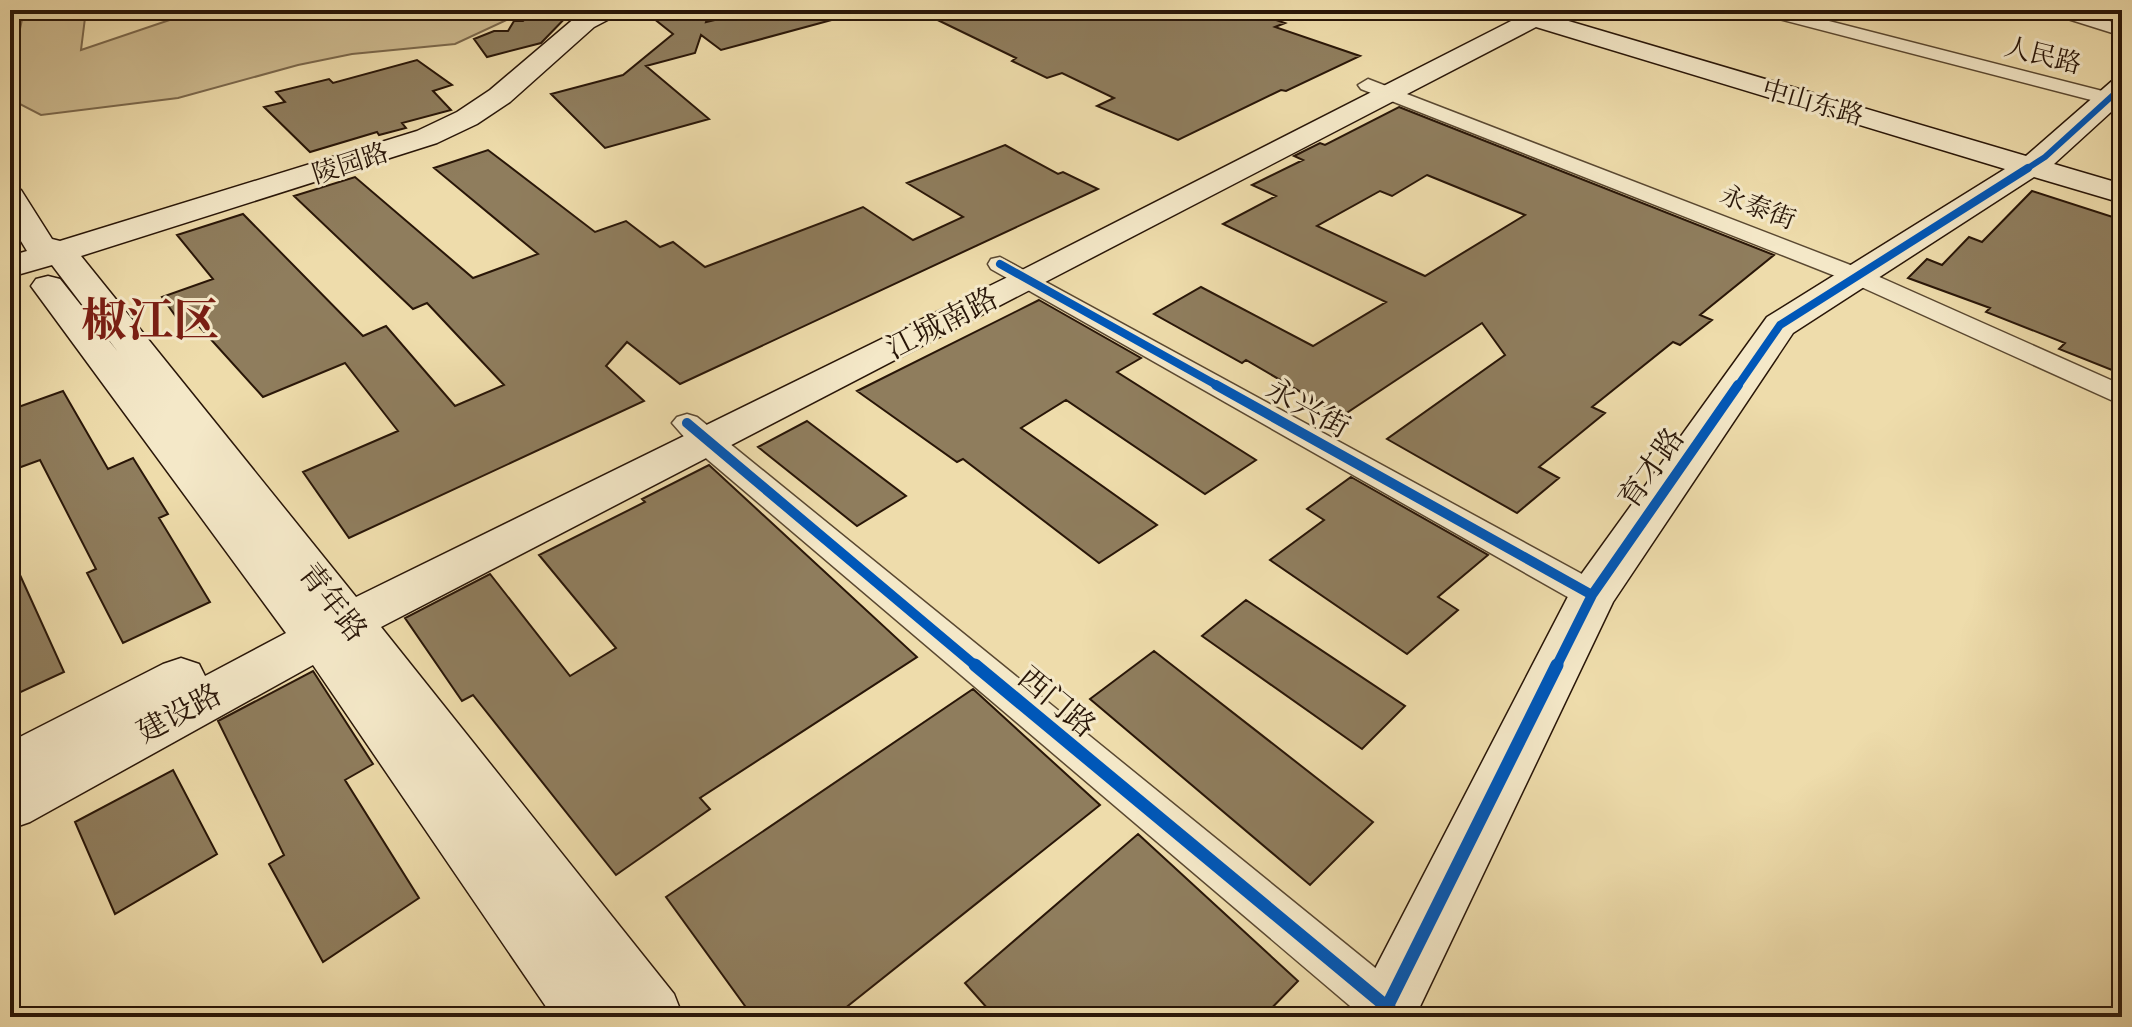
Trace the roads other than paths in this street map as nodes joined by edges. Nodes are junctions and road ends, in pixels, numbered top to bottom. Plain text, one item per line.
1 (609, 10) edge
2 (1766, 10) edge
3 (2058, 10) edge
4 (1527, 12) edge
5 (2122, 31) edge
6 (1379, 89) junction
7 (2117, 96) edge
8 (2037, 161) junction
9 (2122, 179) edge
10 (2122, 194) edge
11 (26, 237) edge
12 (1015, 271) junction
13 (1857, 276) junction
14 (2122, 396) edge
15 (696, 432) junction
16 (1592, 595) junction
17 (324, 619) junction
18 (10, 768) edge
19 (10, 805) edge
20 (1389, 1013) edge
21 (591, 1017) edge
22 (651, 1017) edge

1 - 11 main road, 陵园路
2 - 7 street, 人民路
3 - 5 street
4 - 6 main road, 江城南路
4 - 8 main road, 中山东路
6 - 12 main road, 江城南路
6 - 13 street, 永泰街
7 - 8 main road, 育才路
8 - 9 main road, 中山东路
8 - 10 main road, 中山东路
8 - 13 main road, 育才路
11 - 17 main road
12 - 15 main road, 江城南路
12 - 16 street, 永兴街
13 - 14 street, 永泰街
13 - 16 main road, 育才路
15 - 17 main road, 江城南路
15 - 20 street, 西门路
16 - 20 main road, 育才路
17 - 18 main road, 建设路
17 - 19 main road, 建设路
17 - 21 main road
17 - 22 main road, 青年路

